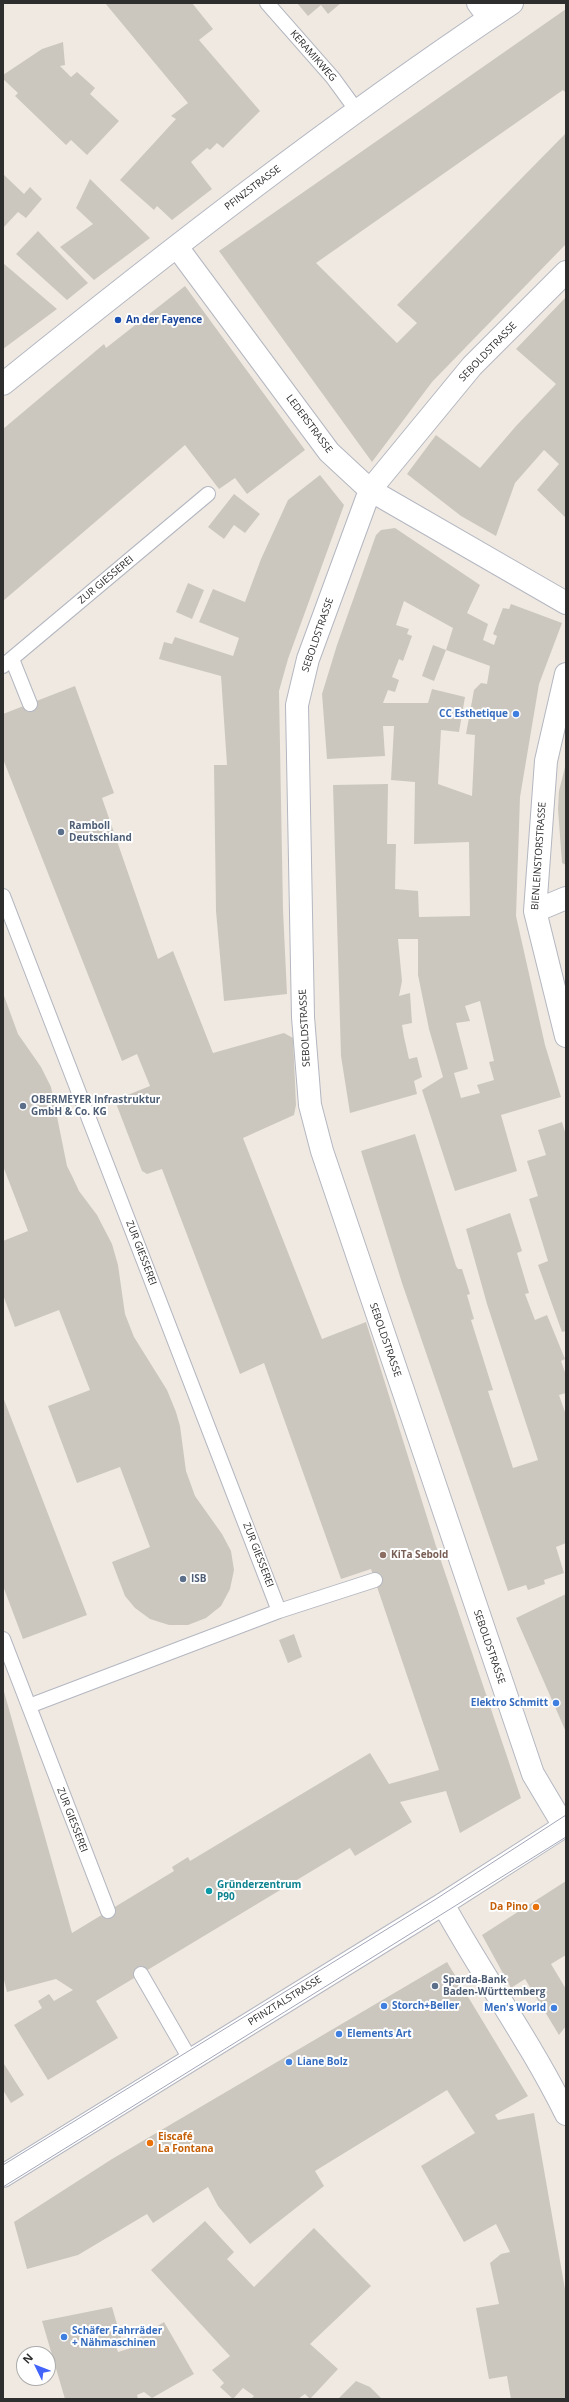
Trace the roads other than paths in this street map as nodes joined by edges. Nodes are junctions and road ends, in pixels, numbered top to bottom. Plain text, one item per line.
1 (267, 3) edge
2 (512, 3) edge
3 (484, 10) edge
4 (357, 111) junction
5 (177, 246) junction
6 (566, 272) edge
7 (3, 384) edge
8 (370, 490) junction
9 (208, 494) dead end
10 (566, 603) edge
11 (8, 663) edge
12 (566, 674) edge
13 (30, 704) dead end
14 (3, 896) edge
15 (566, 898) edge
16 (535, 911) junction
17 (566, 1036) edge
18 (375, 1580) dead end
19 (279, 1611) junction
20 (3, 1639) edge
21 (29, 1706) junction
22 (565, 1825) edge
23 (443, 1904) junction
24 (108, 1911) dead end
25 (141, 1974) dead end
26 (190, 2059) junction
27 (566, 2114) edge
28 (3, 2176) edge

1 - 4 lane, KERAMIKWEG
2 - 3 street, PFINZSTRASSE
3 - 4 street, PFINZSTRASSE
4 - 5 street, PFINZSTRASSE
5 - 7 street, PFINZSTRASSE
5 - 8 street, LEDERSTRASSE
6 - 8 street, SEBOLDSTRASSE
8 - 10 street, LEDERSTRASSE
8 - 22 street, SEBOLDSTRASSE
9 - 11 lane, ZUR GIESSEREI
11 - 13 lane
12 - 16 street, BIENLEINSTORSTRASSE
14 - 19 lane, ZUR GIESSEREI
15 - 16 street
16 - 17 street, BIENLEINSTORSTRASSE
18 - 19 lane
19 - 21 lane
20 - 21 lane, ZUR GIESSEREI
21 - 24 lane, ZUR GIESSEREI
22 - 23 street, PFINZTALSTRASSE
23 - 26 street, PFINZTALSTRASSE
23 - 27 street
25 - 26 lane
26 - 28 street, PFINZTALSTRASSE

